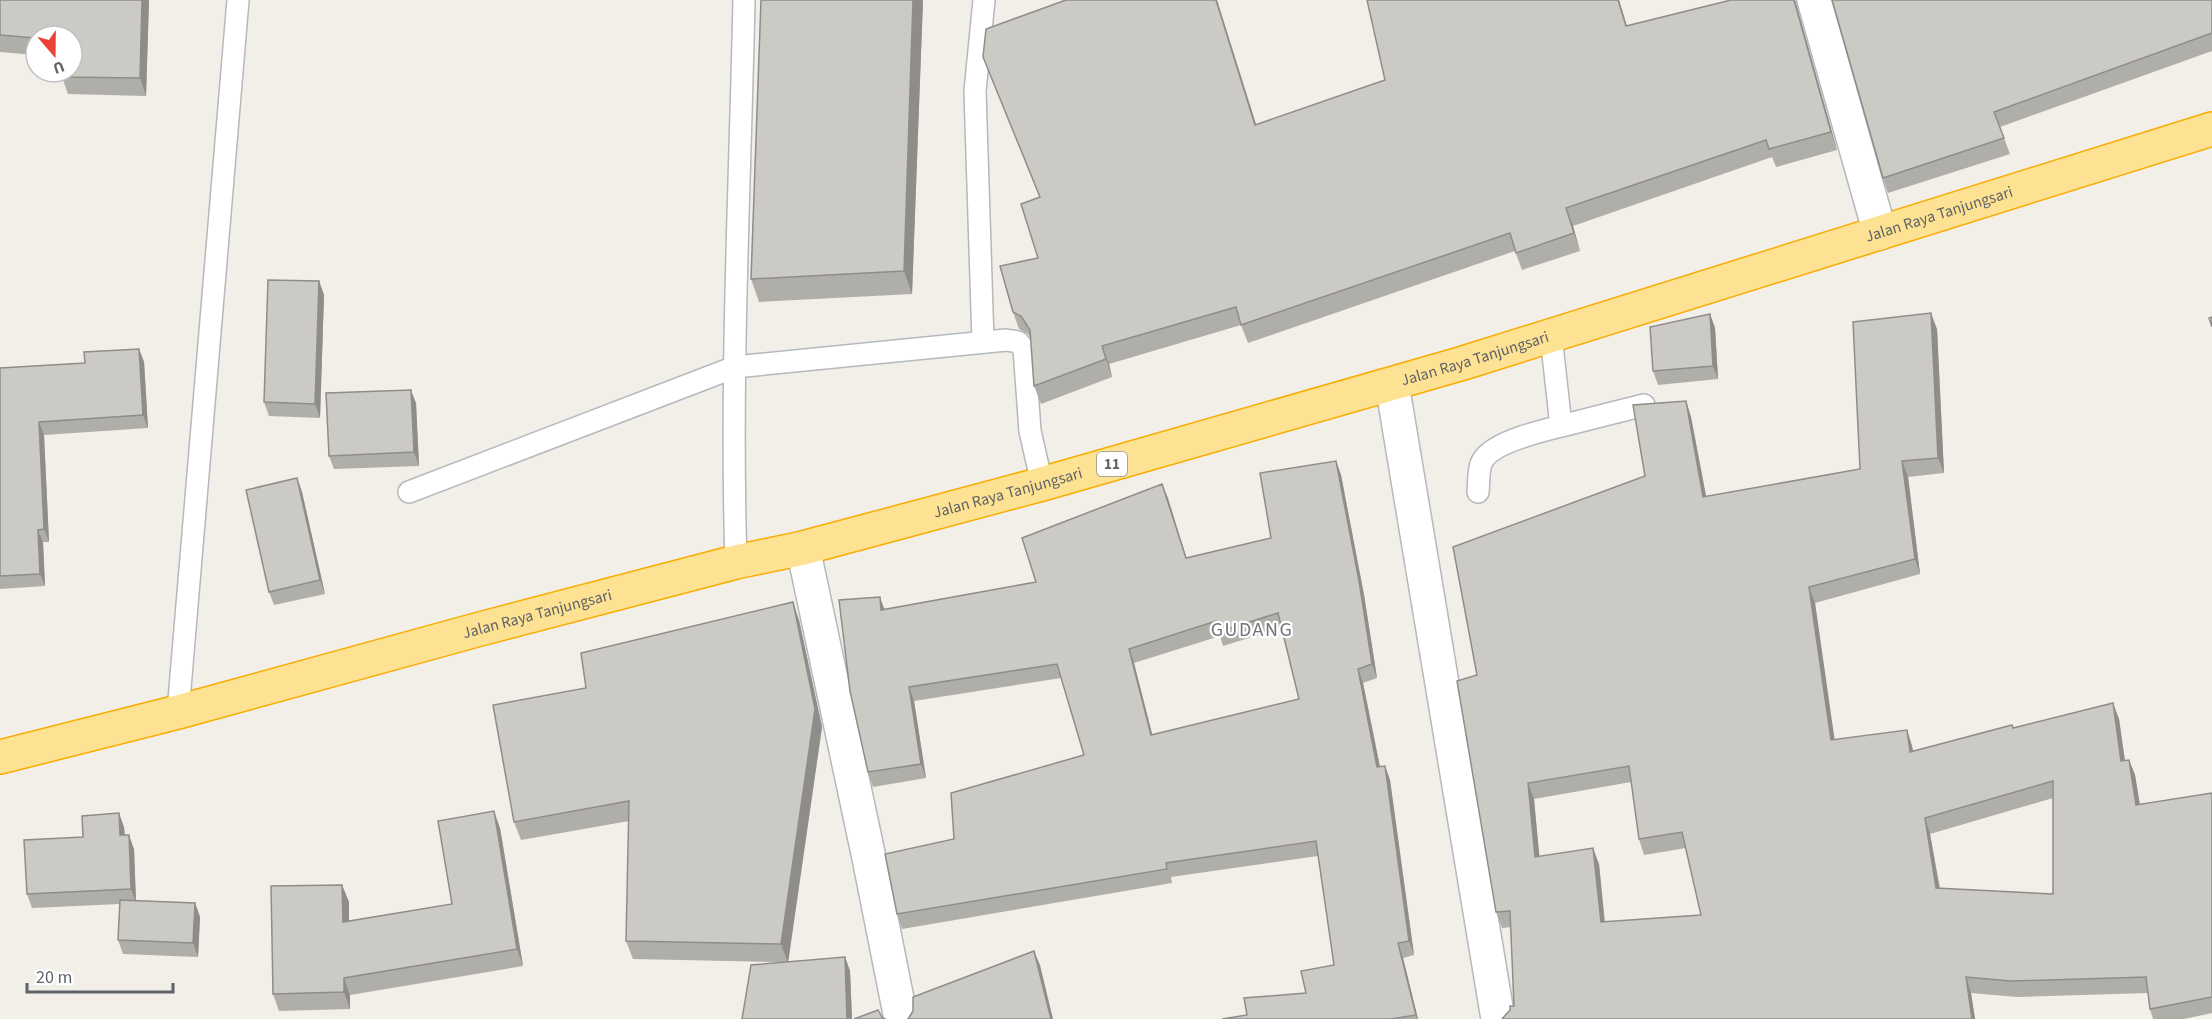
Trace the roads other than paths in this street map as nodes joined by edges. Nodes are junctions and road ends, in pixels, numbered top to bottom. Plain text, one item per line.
1 (237, 0) edge
2 (744, 0) edge
3 (984, 0) edge
4 (1814, 0) edge
5 (2212, 129) edge
6 (1880, 233) junction
7 (1551, 336) junction
8 (983, 342) junction
9 (735, 367) junction
10 (1392, 384) junction
11 (1644, 405) edge
12 (1561, 426) junction
13 (1042, 484) junction
14 (410, 492) dead end
15 (1478, 492) dead end
16 (803, 548) junction
17 (736, 562) junction
18 (178, 712) junction
19 (0, 757) edge
20 (901, 1019) edge
21 (1498, 1019) edge

1 - 18 lane
2 - 9 lane
3 - 8 lane
4 - 6 street
5 - 6 highway, Jalan Raya Tanjungsari / 11
6 - 7 highway, Jalan Raya Tanjungsari / 11
7 - 10 highway, Jalan Raya Tanjungsari / 11
7 - 12 lane
8 - 9 lane
8 - 13 lane
9 - 14 lane
9 - 17 lane
10 - 13 highway, Jalan Raya Tanjungsari / 11
10 - 21 street
11 - 12 lane
12 - 15 lane
13 - 16 highway, Jalan Raya Tanjungsari / 11
16 - 17 highway, Jalan Raya Tanjungsari / 11
16 - 20 street
17 - 18 highway, Jalan Raya Tanjungsari / 11
18 - 19 highway, Jalan Raya Tanjungsari / 11

